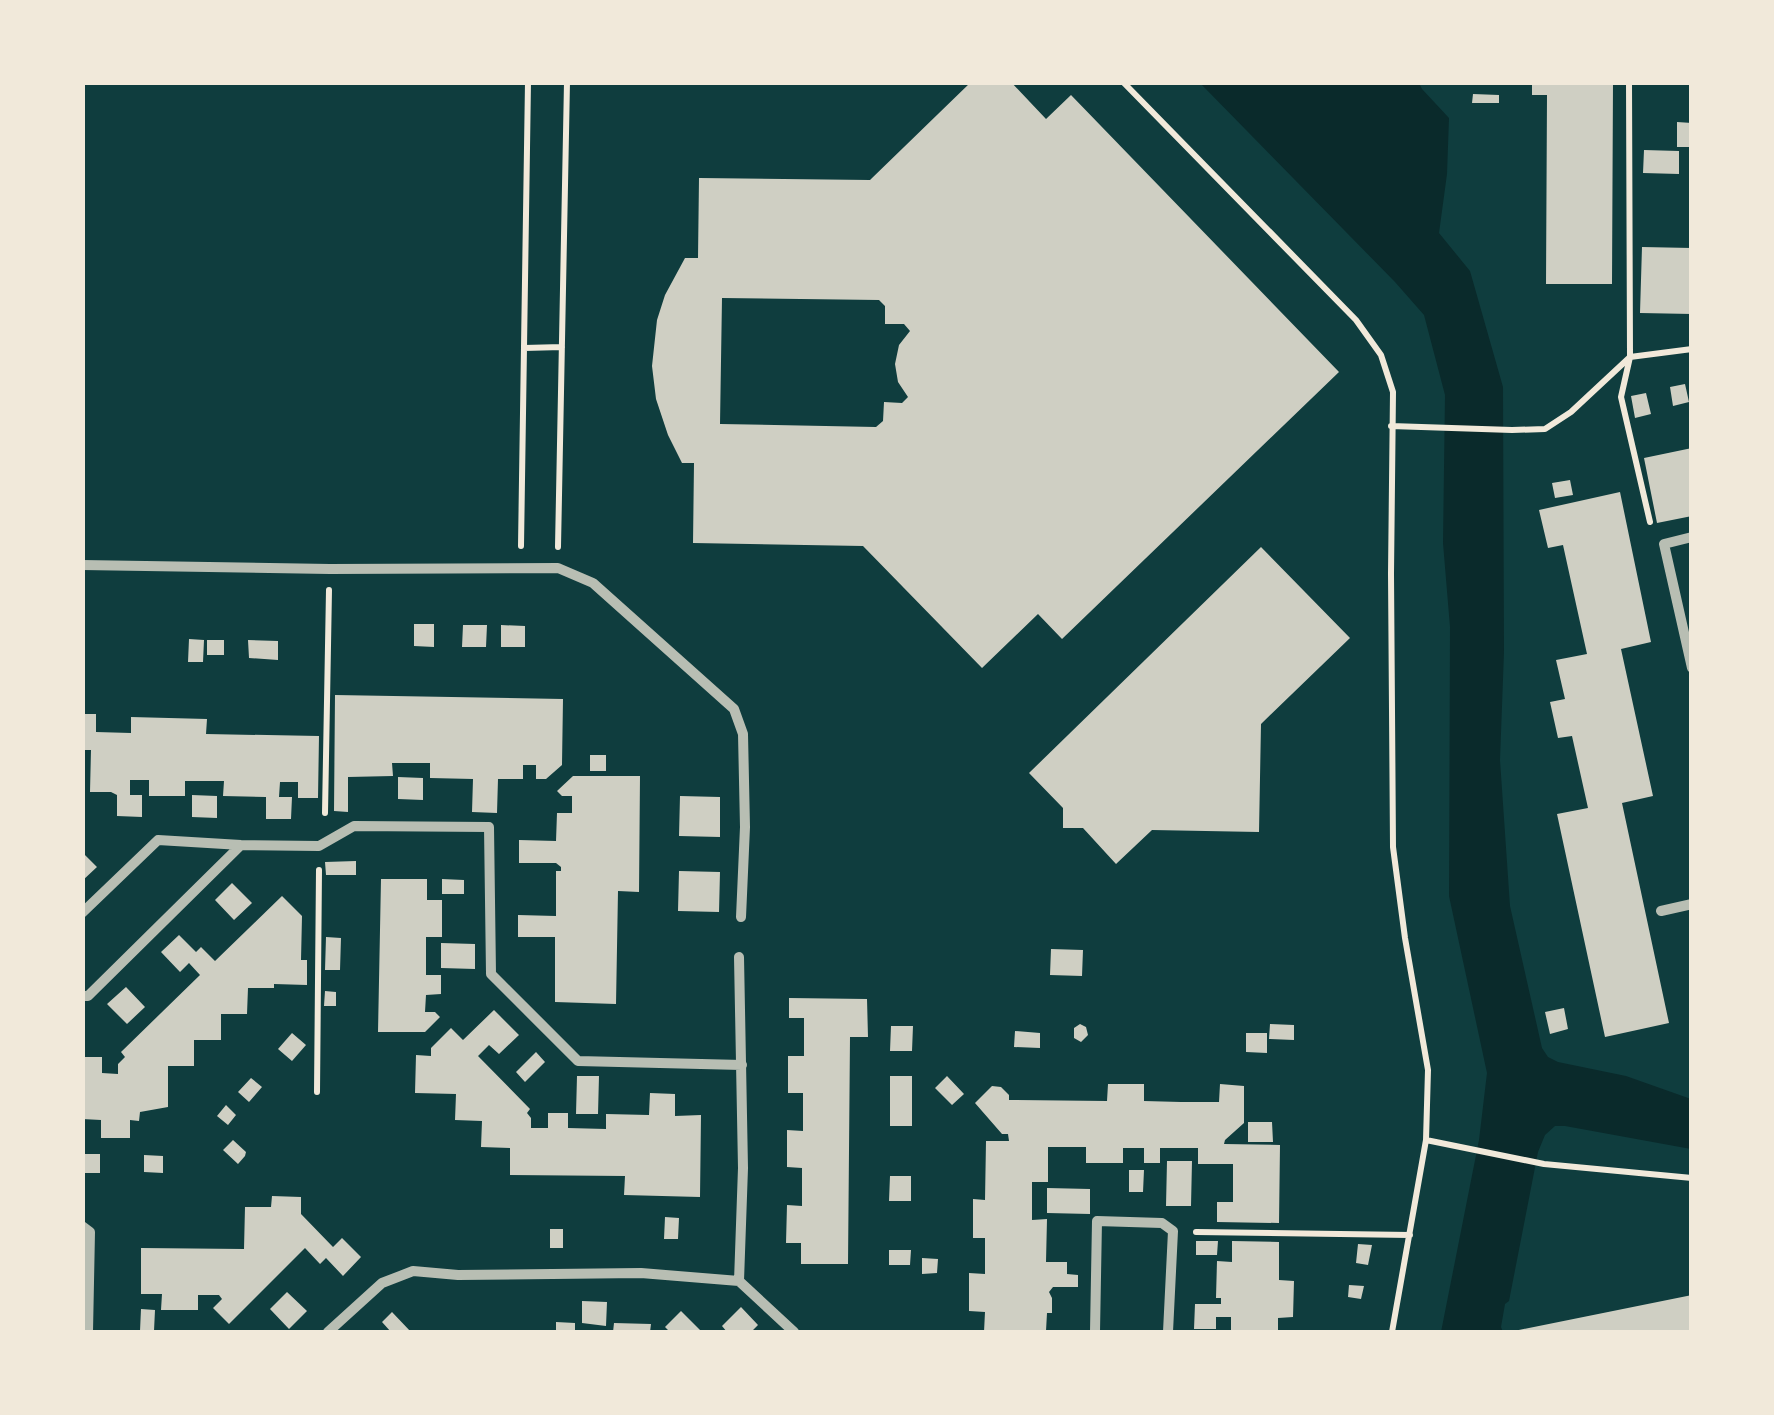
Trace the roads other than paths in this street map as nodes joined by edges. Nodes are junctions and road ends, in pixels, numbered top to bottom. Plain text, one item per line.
1 (1692, 537) edge
2 (82, 565) edge
3 (1692, 668) edge
4 (241, 845) junction
5 (1692, 904) edge
6 (1661, 911) dead end
7 (82, 913) edge
8 (740, 917) dead end
9 (739, 957) dead end
10 (82, 996) edge
11 (742, 1065) junction
12 (82, 1226) edge
13 (739, 1281) junction
14 (88, 1332) edge
15 (328, 1332) edge
16 (794, 1332) edge
17 (1095, 1332) edge
18 (1168, 1332) edge

1 - 3 street
2 - 8 street
4 - 7 street
4 - 10 street
4 - 11 street
5 - 6 street
9 - 11 street
11 - 13 street
12 - 14 street
13 - 15 street
13 - 16 street
17 - 18 street

